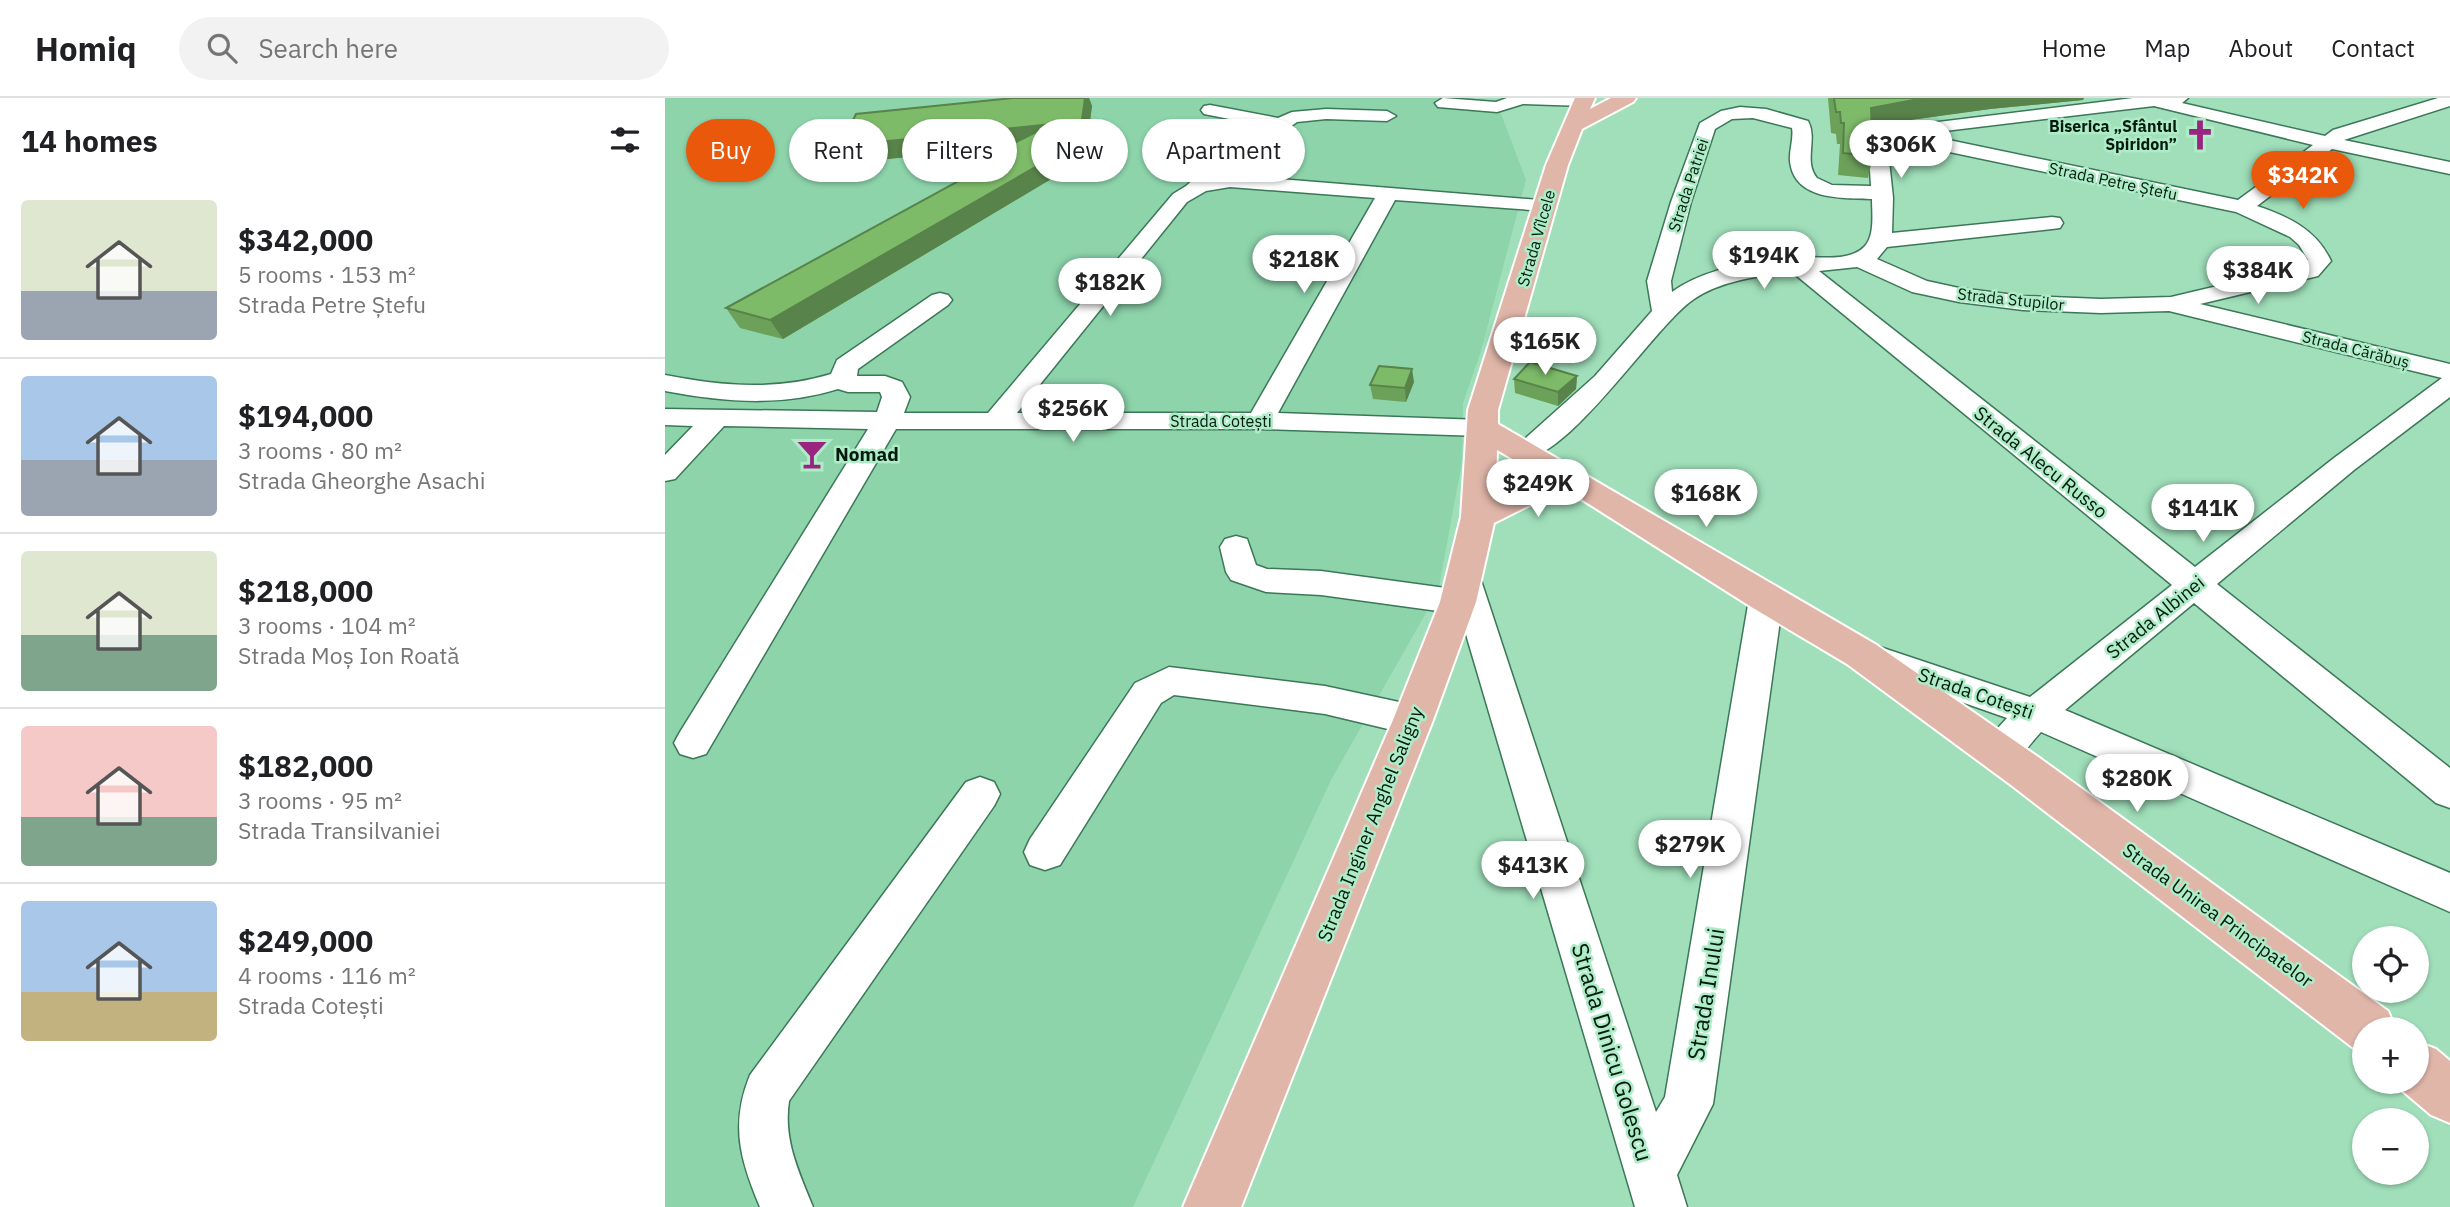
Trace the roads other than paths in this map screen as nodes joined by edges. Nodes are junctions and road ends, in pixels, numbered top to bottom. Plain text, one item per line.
1 (1626, 98) edge
2 (2179, 98) edge
3 (2450, 100) edge
4 (2155, 101) junction
5 (1444, 103) dead end
6 (1953, 104) dead end
7 (1581, 108) edge
8 (1210, 110) dead end
9 (1387, 116) dead end
10 (1256, 119) edge
11 (1289, 119) edge
12 (1979, 123) junction
13 (1888, 132) junction
14 (2328, 142) junction
15 (2450, 168) edge
16 (1202, 182) edge
17 (1197, 187) junction
18 (1388, 193) junction
19 (1881, 193) junction
20 (1545, 205) junction
21 (2242, 208) junction
22 (2052, 223) dead end
23 (1879, 242) junction
24 (1858, 260) junction
25 (1796, 264) junction
26 (940, 300) dead end
27 (2171, 304) junction
28 (1663, 310) junction
29 (2450, 372) edge
30 (843, 379) junction
31 (665, 383) edge
32 (2450, 384) edge
33 (665, 417) edge
34 (716, 418) junction
35 (997, 420) junction
36 (887, 421) junction
37 (1260, 421) junction
38 (1482, 428) junction
39 (1523, 453) junction
40 (665, 472) edge
41 (1587, 488) junction
42 (1478, 517) junction
43 (1237, 547) dead end
44 (2195, 585) junction
45 (1462, 589) junction
46 (1766, 599) junction
47 (1861, 654) junction
48 (2035, 713) junction
49 (1413, 720) junction
50 (693, 743) dead end
51 (1999, 752) junction
52 (2450, 791) edge
53 (980, 794) dead end
54 (1045, 852) dead end
55 (2450, 893) edge
56 (2354, 1017) edge
57 (2429, 1078) edge
58 (2450, 1096) edge
59 (1656, 1190) edge
60 (787, 1207) edge
61 (1212, 1207) edge

1 - 7 main road
2 - 4 street
3 - 14 street
4 - 12 street
4 - 14 street
5 - 7 street
6 - 12 street
7 - 20 main road, Strada Vîlcele
8 - 10 street
9 - 11 street
12 - 13 street
13 - 19 street
13 - 21 street, Strada Petre Ștefu
14 - 15 street
14 - 21 street
16 - 17 street
17 - 18 street
17 - 35 street
18 - 20 street
18 - 37 street
19 - 23 street
19 - 28 street, Strada Patriei
20 - 38 main road, Strada Vîlcele
21 - 27 street, Strada Petre Ștefu
22 - 23 street
23 - 24 street
24 - 25 street
24 - 27 street, Strada Stupilor
25 - 28 street
25 - 44 street, Strada Alecu Russo
26 - 30 street
27 - 29 street, Strada Cărăbuș
28 - 39 street
30 - 31 street
30 - 36 street
32 - 44 street, Strada Albinei
33 - 34 street, Strada Cotești
34 - 36 street, Strada Cotești
34 - 40 street
35 - 36 street, Strada Cotești
35 - 37 street, Strada Cotești
36 - 50 street
37 - 38 street, Strada Cotești
38 - 39 main road
38 - 42 main road, Strada Inginer Anghel Saligny
39 - 41 main road, Strada Cotești
41 - 42 main road
41 - 46 main road, Strada Cotești
42 - 45 main road, Strada Inginer Anghel Saligny
43 - 45 street
44 - 48 street, Strada Albinei
44 - 52 street, Strada Alecu Russo
45 - 49 main road, Strada Inginer Anghel Saligny
45 - 59 street, Strada Dinicu Golescu
46 - 47 main road, Strada Cotești
46 - 59 street, Strada Inului
47 - 48 street, Strada Cotești
47 - 51 main road, Strada Unirea Principatelor
48 - 51 street, Strada Albinei
48 - 55 street, Strada Cotești
49 - 54 street
49 - 61 main road, Strada Inginer Anghel Saligny
51 - 56 main road, Strada Unirea Principatelor
53 - 60 street
57 - 58 main road

